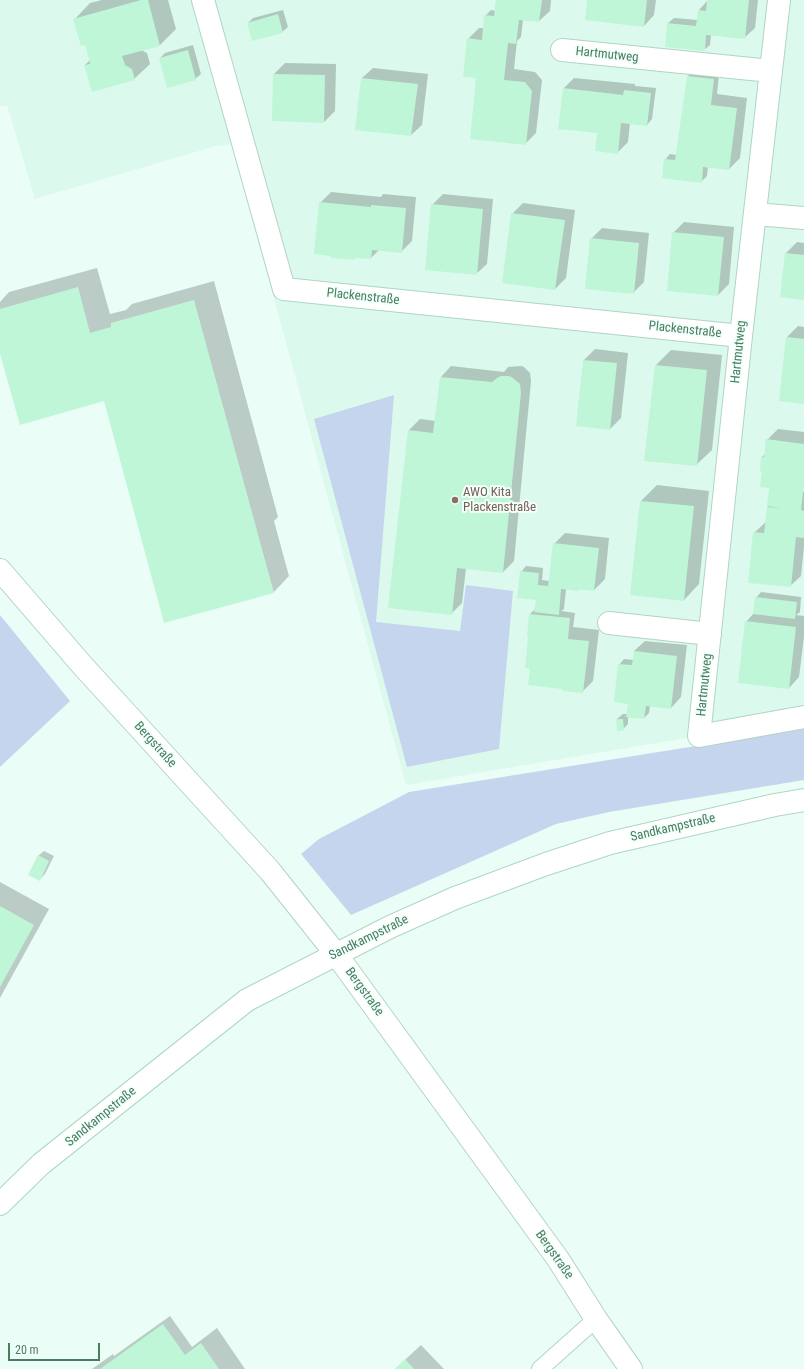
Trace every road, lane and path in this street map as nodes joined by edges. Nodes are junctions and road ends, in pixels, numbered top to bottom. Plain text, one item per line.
1 (203, 0) edge
2 (779, 0) edge
3 (562, 50) dead end
4 (771, 71) junction
5 (755, 214) junction
6 (804, 218) edge
7 (741, 336) junction
8 (0, 570) edge
9 (609, 623) dead end
10 (710, 634) junction
11 (804, 717) edge
12 (804, 800) edge
13 (336, 954) junction
14 (0, 1204) edge
15 (596, 1320) junction
16 (540, 1369) edge
17 (631, 1369) edge

1 - 7 street, Plackenstraße
2 - 4 street, Hartmutweg
3 - 4 street, Hartmutweg
4 - 5 street, Hartmutweg
5 - 6 street
5 - 7 street, Hartmutweg
7 - 10 street, Hartmutweg
8 - 13 street, Bergstraße
9 - 10 street
10 - 11 street, Hartmutweg
12 - 13 street, Sandkampstraße
13 - 14 street, Sandkampstraße
13 - 15 street, Bergstraße
15 - 16 lane
15 - 17 street, Bergstraße

